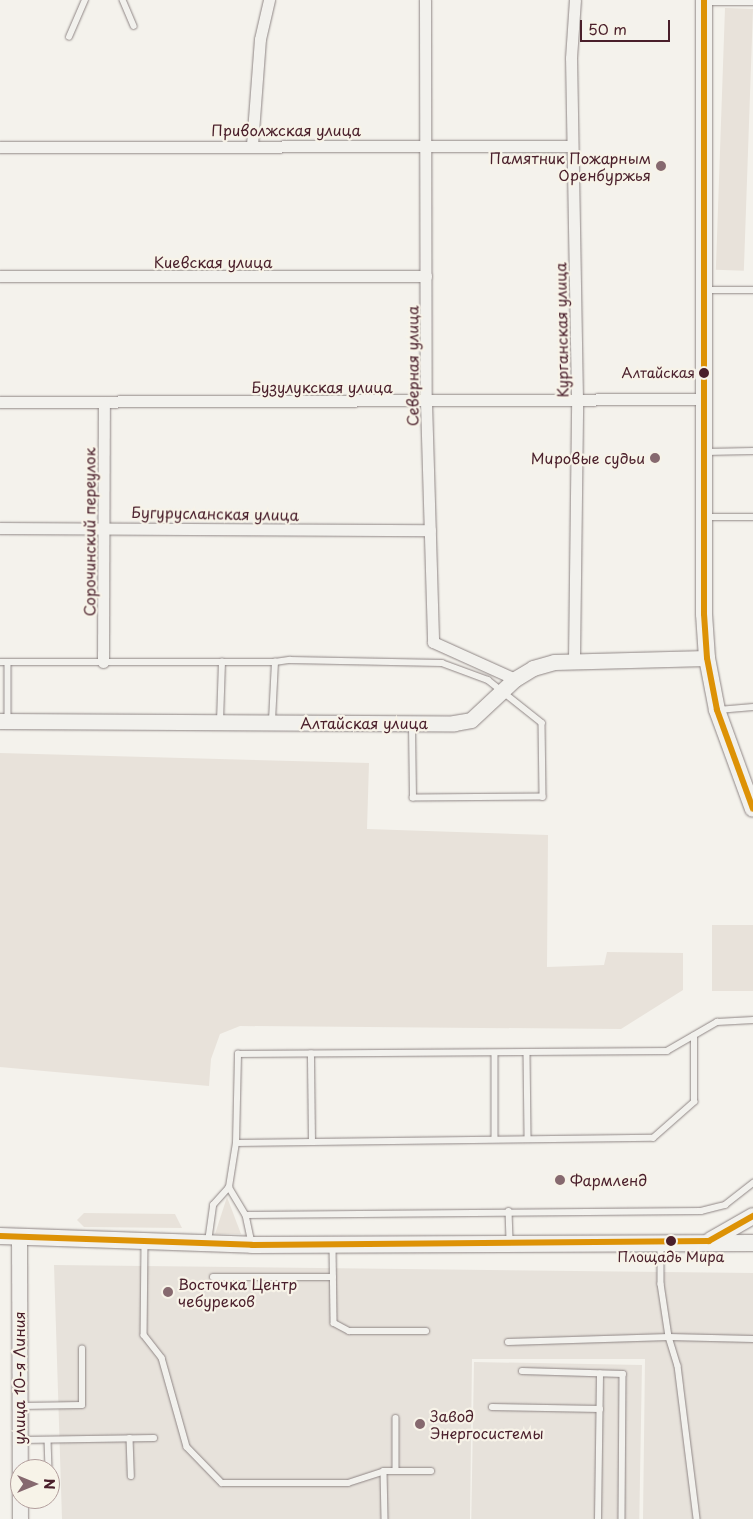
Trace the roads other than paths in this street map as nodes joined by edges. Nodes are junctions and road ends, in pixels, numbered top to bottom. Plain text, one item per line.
1 (85, 0) edge
2 (123, 0) edge
3 (269, 0) edge
4 (426, 0) edge
5 (575, 0) edge
6 (704, 1) edge
7 (753, 2) edge
8 (134, 26) dead end
9 (69, 36) dead end
10 (252, 145) junction
11 (425, 145) junction
12 (572, 146) junction
13 (0, 147) edge
14 (0, 276) edge
15 (426, 276) junction
16 (703, 290) junction
17 (753, 290) edge
18 (577, 399) junction
19 (703, 399) junction
20 (0, 402) edge
21 (104, 402) junction
22 (426, 402) junction
23 (753, 451) edge
24 (703, 452) junction
25 (704, 517) junction
26 (753, 517) edge
27 (106, 526) junction
28 (0, 528) edge
29 (430, 530) junction
30 (707, 658) junction
31 (574, 660) junction
32 (0, 662) edge
33 (8, 662) junction
34 (103, 662) junction
35 (222, 662) junction
36 (275, 662) junction
37 (516, 679) junction
38 (503, 690) junction
39 (753, 707) edge
40 (717, 710) junction
41 (4, 721) edge
42 (220, 723) junction
43 (272, 723) junction
44 (412, 724) junction
45 (753, 809) edge
46 (753, 1020) edge
47 (694, 1036) junction
48 (495, 1053) junction
49 (527, 1053) junction
50 (311, 1054) junction
51 (528, 1137) junction
52 (495, 1138) junction
53 (312, 1142) junction
54 (236, 1143) junction
55 (753, 1183) edge
56 (229, 1187) junction
57 (509, 1211) junction
58 (246, 1215) junction
59 (753, 1216) edge
60 (0, 1236) edge
61 (19, 1237) junction
62 (709, 1241) junction
63 (661, 1242) junction
64 (510, 1243) junction
65 (753, 1243) edge
66 (145, 1244) junction
67 (207, 1245) junction
68 (252, 1245) junction
69 (333, 1245) junction
70 (213, 1277) dead end
71 (333, 1277) junction
72 (426, 1331) dead end
73 (669, 1337) junction
74 (753, 1339) edge
75 (508, 1342) dead end
76 (82, 1349) dead end
77 (522, 1371) dead end
78 (600, 1374) junction
79 (19, 1406) junction
80 (492, 1406) dead end
81 (600, 1409) junction
82 (396, 1418) dead end
83 (130, 1438) junction
84 (154, 1438) dead end
85 (20, 1440) junction
86 (48, 1440) junction
87 (49, 1459) edge
88 (431, 1470) dead end
89 (384, 1471) junction
90 (396, 1471) junction
91 (131, 1476) dead end
92 (20, 1519) edge
93 (385, 1519) edge
94 (598, 1519) edge
95 (622, 1519) edge
96 (697, 1519) edge

1 - 9 lane
2 - 8 lane
3 - 10 street
4 - 11 street, Северная улица
5 - 12 street, Курганская улица
6 - 7 lane
6 - 16 main road
10 - 11 street, Приволжская улица
10 - 13 street, Приволжская улица
11 - 12 street, Приволжская улица
11 - 15 street, Северная улица
12 - 18 street, Курганская улица
14 - 15 street, Киевская улица
15 - 22 street, Северная улица
16 - 17 lane
16 - 19 main road
18 - 19 street, Бузулукская улица
18 - 22 street, Бузулукская улица
18 - 31 street, Курганская улица
19 - 24 main road
20 - 21 street, Бузулукская улица
21 - 22 street, Бузулукская улица
21 - 27 street, Сорочинский переулок
22 - 29 street, Северная улица
23 - 24 lane
24 - 25 main road
25 - 26 lane
25 - 30 main road
27 - 28 street, Бугурусланская улица
27 - 29 street, Бугурусланская улица
27 - 34 street, Сорочинский переулок
29 - 37 street, Северная улица
30 - 31 street, Алтайская улица
30 - 40 main road
31 - 37 street, Алтайская улица
32 - 33 lane
33 - 34 lane
33 - 41 lane
34 - 35 lane
35 - 36 lane
35 - 42 lane
36 - 38 lane
36 - 43 lane
37 - 38 street, Алтайская улица
38 - 44 street, Алтайская улица
38 - 44 lane
39 - 40 lane
40 - 45 main road
41 - 42 street, Алтайская улица
42 - 43 street, Алтайская улица
43 - 44 street, Алтайская улица
46 - 47 lane
47 - 49 lane
47 - 51 lane
48 - 49 lane
48 - 50 lane
48 - 52 lane
49 - 51 lane
50 - 53 lane
50 - 54 lane
51 - 52 lane
52 - 53 lane
53 - 54 lane
54 - 56 lane
55 - 57 lane
56 - 58 lane
56 - 67 lane
57 - 58 lane
57 - 64 lane
58 - 68 lane
59 - 62 main road
60 - 61 main road
61 - 66 main road
61 - 79 street, улица 10-я Линия
62 - 63 main road
62 - 65 main road
63 - 64 main road
63 - 73 lane
64 - 69 main road
66 - 67 main road
66 - 89 lane
67 - 68 main road
68 - 69 main road
69 - 71 lane
70 - 71 lane
71 - 72 lane
73 - 74 lane
73 - 75 lane
73 - 96 lane
76 - 79 lane
77 - 78 lane
78 - 81 lane
78 - 95 lane
79 - 85 street, улица 10-я Линия
80 - 81 lane
81 - 94 lane
82 - 90 lane
83 - 84 lane
83 - 86 lane
83 - 91 lane
85 - 86 lane
85 - 92 street, улица 10-я Линия
86 - 87 lane
88 - 90 lane
89 - 90 lane
89 - 93 lane

